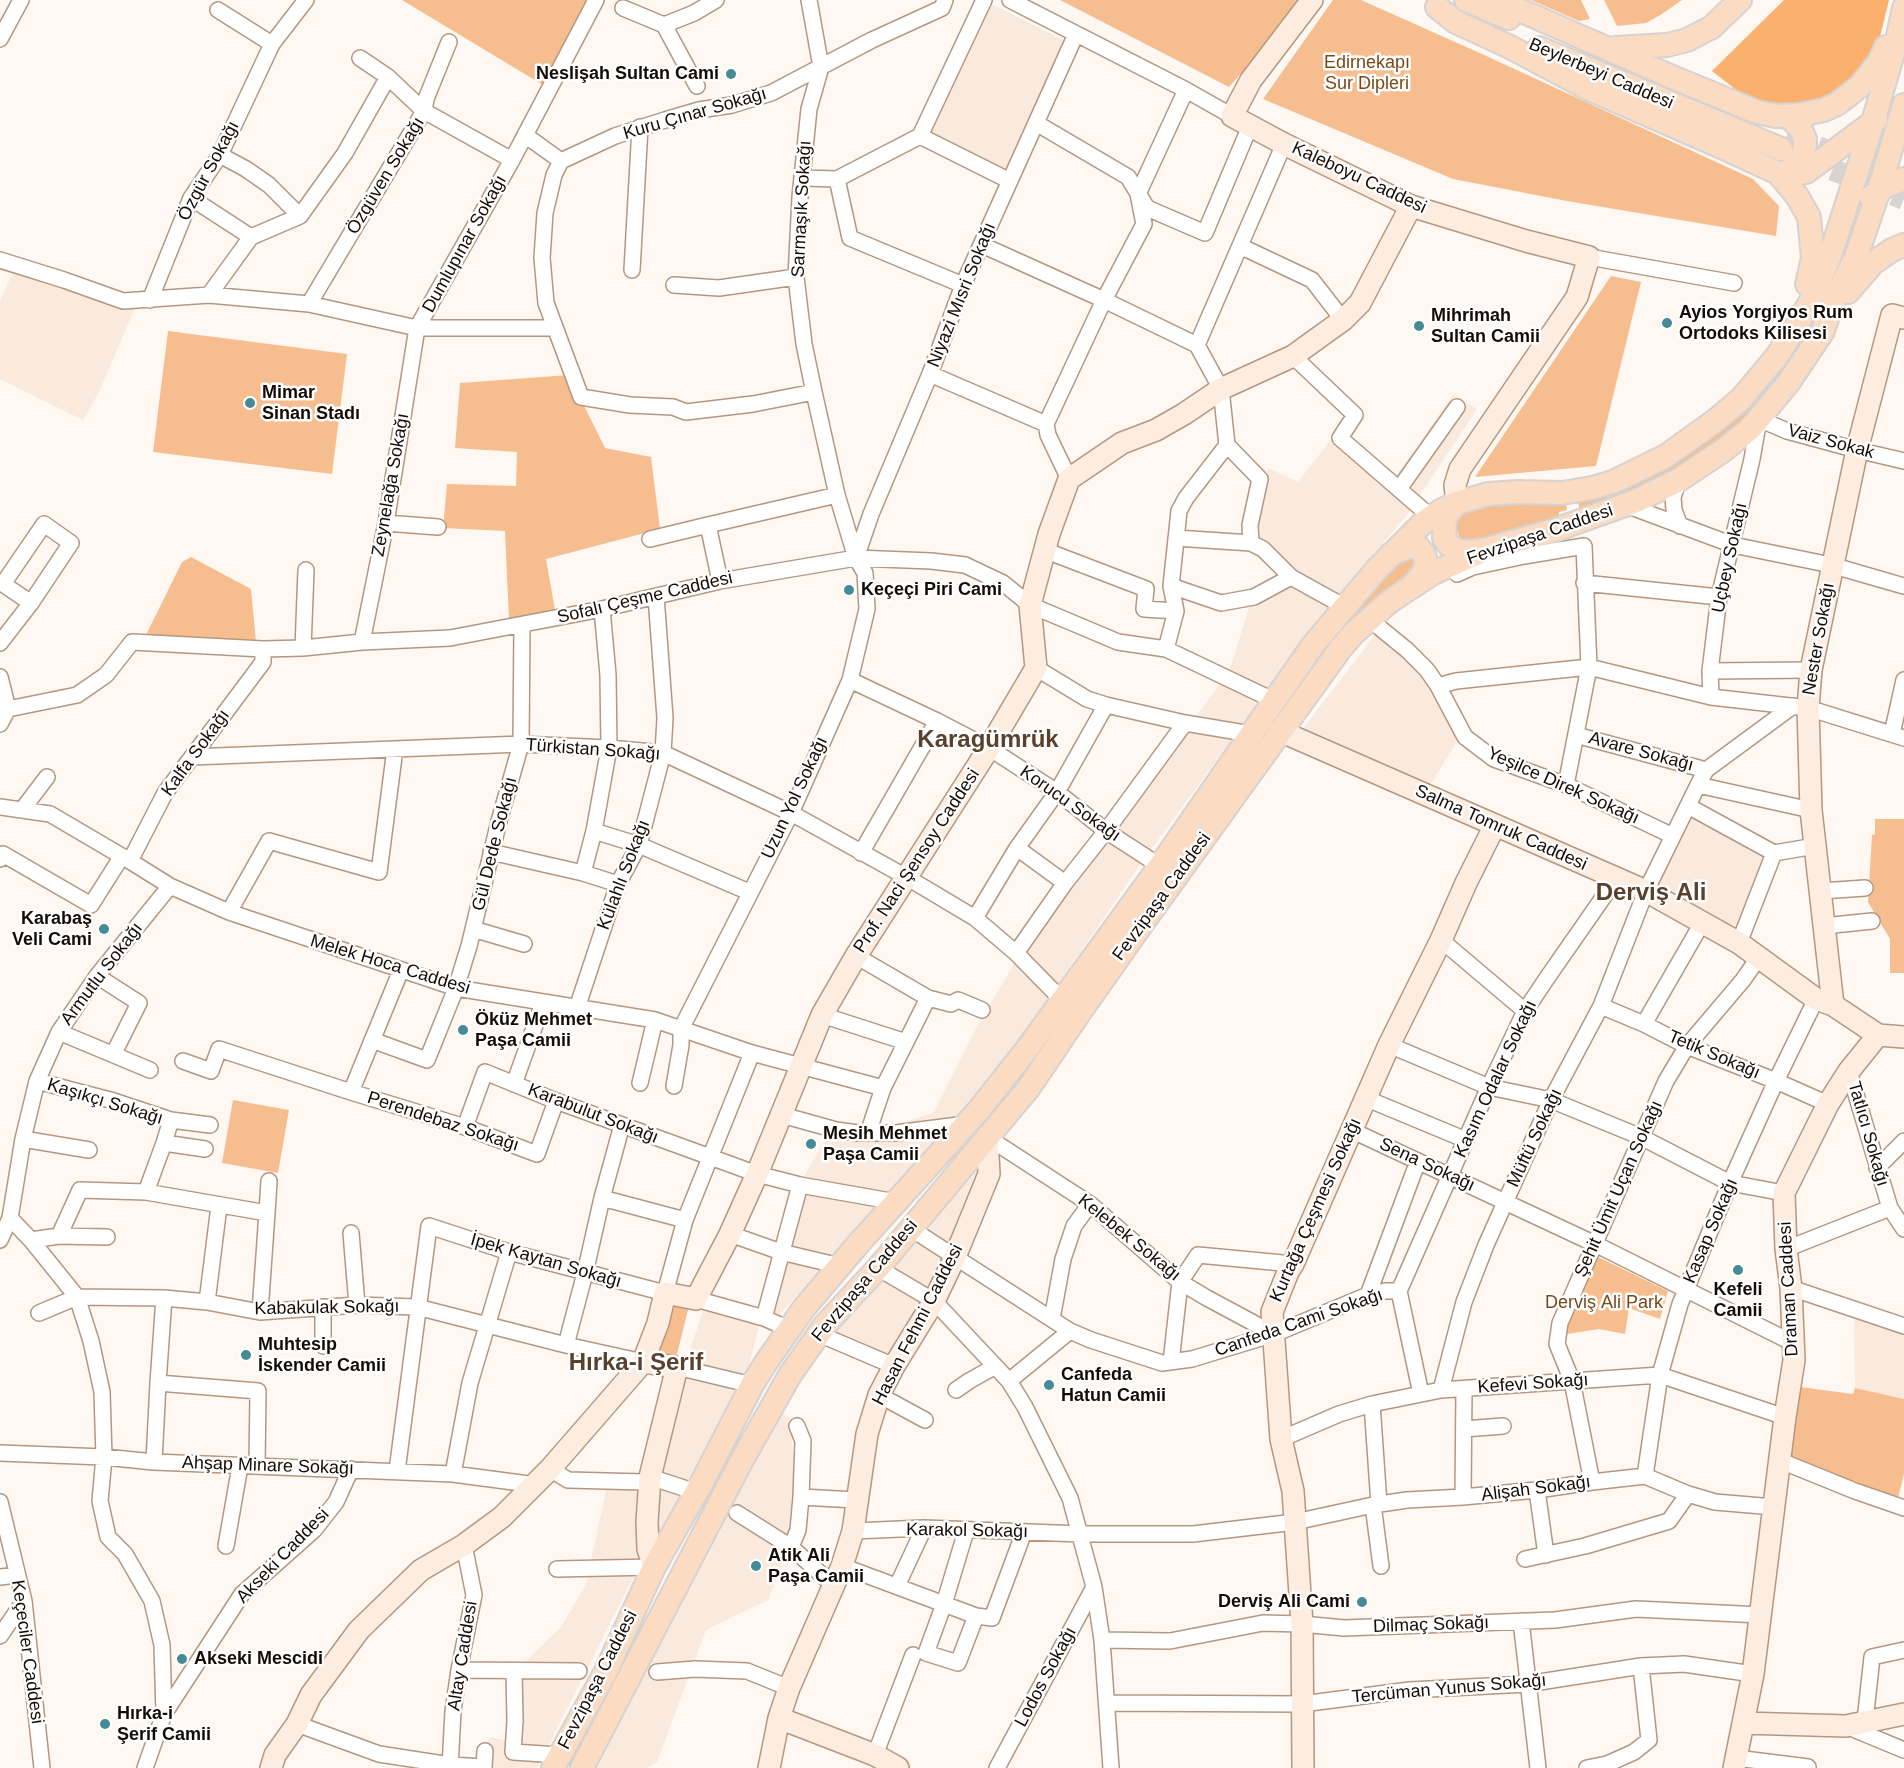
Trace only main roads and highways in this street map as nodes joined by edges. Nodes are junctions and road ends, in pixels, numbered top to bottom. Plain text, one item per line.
1 (1466, 0) edge
2 (1497, 0) edge
3 (1740, 0) edge
4 (1428, 4) edge
5 (1903, 11) edge
6 (1610, 49) junction
7 (1904, 98) edge
8 (1904, 105) edge
9 (1873, 122) junction
10 (1786, 134) junction
11 (1778, 174) junction
12 (1904, 179) edge
13 (1879, 190) junction
14 (1843, 219) junction
15 (1904, 245) edge
16 (1799, 320) junction
17 (1823, 331) junction
18 (1457, 503) junction
19 (1487, 549) junction
20 (1391, 554) junction
21 (1413, 585) junction
22 (1295, 671) junction
23 (1280, 731) junction
24 (1071, 1006) junction
25 (606, 1671) junction
26 (632, 1673) junction
27 (556, 1762) edge
28 (582, 1768) edge

1 - 10 main road, Beylerbeyi Caddesi
2 - 6 main road
3 - 6 main road
4 - 10 main road, Beylerbeyi Caddesi
4 - 11 main road
5 - 9 main road, Fevzipaşa Caddesi
5 - 10 main road
6 - 10 main road
7 - 9 main road
8 - 13 main road, Fevzipaşa Caddesi
9 - 11 main road
9 - 14 main road, Fevzipaşa Caddesi
10 - 11 main road
11 - 16 main road
12 - 13 main road
13 - 14 main road
13 - 17 main road, Fevzipaşa Caddesi
14 - 16 main road, Fevzipaşa Caddesi
15 - 17 main road
16 - 18 main road, Fevzipaşa Caddesi
17 - 19 main road, Fevzipaşa Caddesi
18 - 19 main road
18 - 20 main road, Fevzipaşa Caddesi
19 - 21 main road, Fevzipaşa Caddesi
20 - 21 main road
20 - 22 main road, Fevzipaşa Caddesi
21 - 23 main road, Fevzipaşa Caddesi
22 - 23 main road
22 - 24 main road, Fevzipaşa Caddesi
23 - 24 main road, Fevzipaşa Caddesi
24 - 25 main road, Fevzipaşa Caddesi
24 - 26 main road, Fevzipaşa Caddesi
25 - 26 main road
25 - 27 main road, Fevzipaşa Caddesi
26 - 28 main road, Fevzipaşa Caddesi

